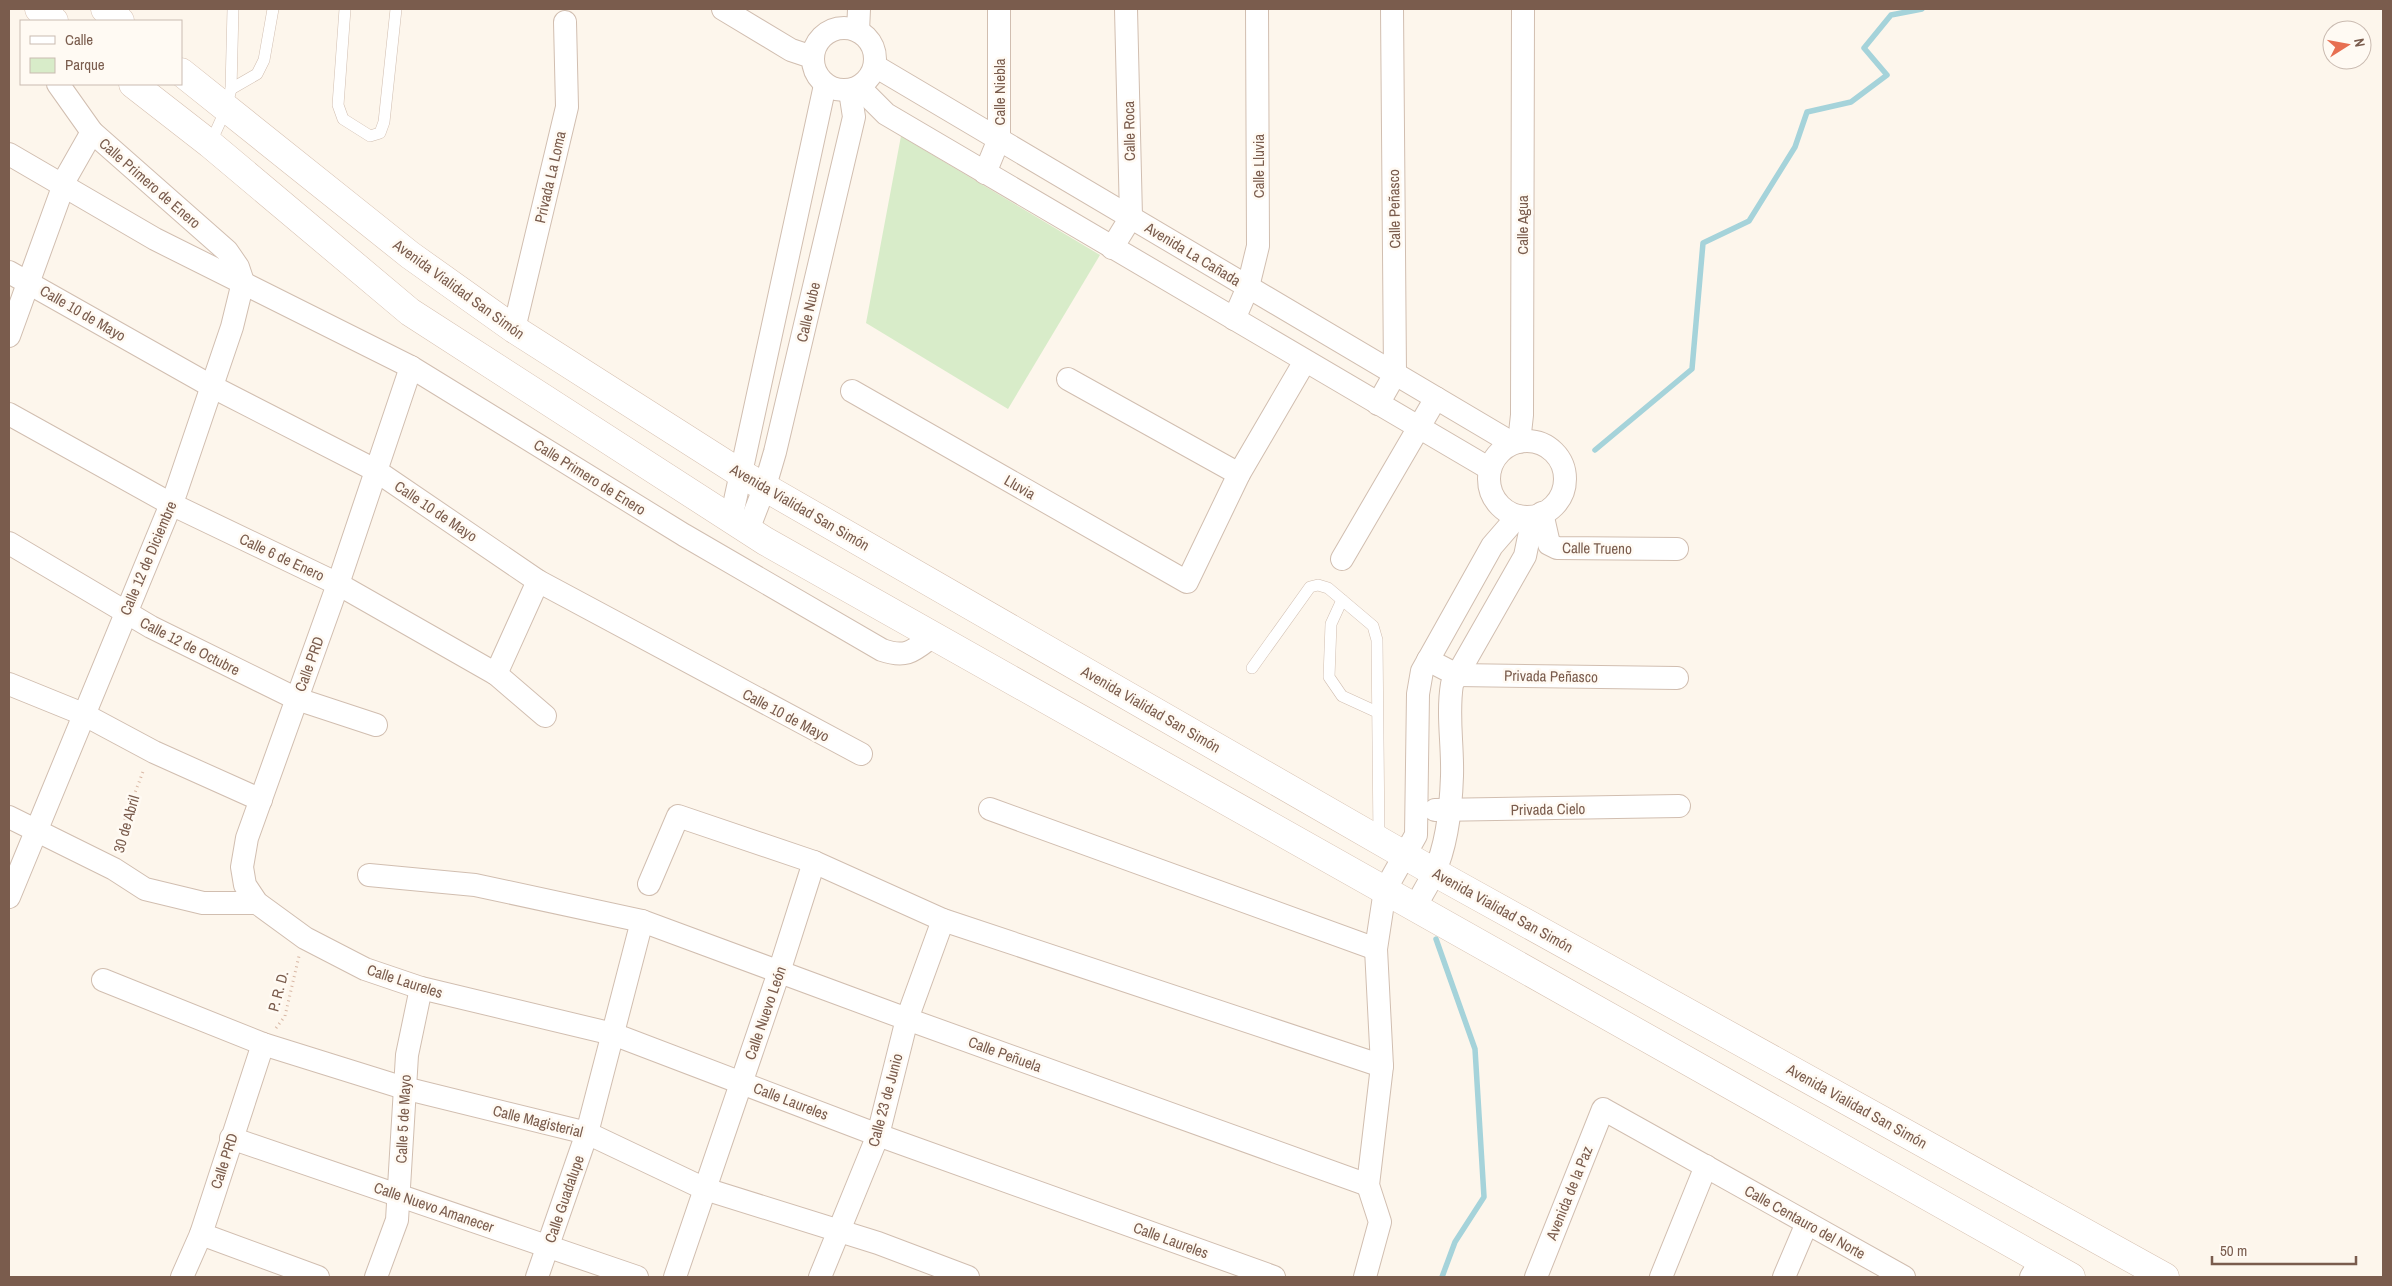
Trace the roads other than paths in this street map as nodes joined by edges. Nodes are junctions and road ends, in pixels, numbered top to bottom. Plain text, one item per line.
1 (105, 9) edge
2 (234, 9) edge
3 (273, 9) edge
4 (345, 9) edge
5 (396, 9) edge
6 (859, 9) edge
7 (999, 9) edge
8 (1126, 9) edge
9 (1257, 9) edge
10 (1392, 9) edge
11 (1523, 9) edge
12 (727, 10) edge
13 (119, 20) edge
14 (565, 22) dead end
15 (858, 31) junction
16 (812, 57) junction
17 (875, 66) junction
18 (182, 73) edge
19 (59, 85) edge
20 (134, 85) edge
21 (825, 85) junction
22 (855, 89) junction
23 (229, 99) junction
24 (92, 132) junction
25 (999, 139) junction
26 (210, 144) junction
27 (9, 154) edge
28 (985, 173) junction
29 (63, 186) junction
30 (1131, 218) junction
31 (1112, 248) junction
32 (18, 277) edge
33 (243, 282) junction
34 (1248, 287) junction
35 (1285, 309) junction
36 (1234, 319) junction
37 (514, 329) junction
38 (9, 336) edge
39 (1275, 343) junction
40 (1305, 361) junction
41 (411, 367) junction
42 (1396, 374) junction
43 (1068, 379) dead end
44 (211, 386) junction
45 (852, 391) dead end
46 (1436, 398) junction
47 (1378, 404) junction
48 (9, 414) edge
49 (1418, 428) junction
50 (1515, 442) junction
51 (1490, 469) junction
52 (375, 470) junction
53 (740, 473) junction
54 (1239, 474) junction
55 (765, 486) junction
56 (171, 504) junction
57 (1531, 515) junction
58 (748, 530) junction
59 (9, 543) edge
60 (1677, 549) dead end
61 (1342, 559) dead end
62 (748, 570) junction
63 (538, 580) junction
64 (338, 584) junction
65 (1342, 600) junction
66 (125, 612) junction
67 (934, 635) junction
68 (1428, 660) junction
69 (1252, 668) dead end
70 (496, 674) junction
71 (1457, 675) junction
72 (1677, 678) dead end
73 (9, 684) edge
74 (297, 698) junction
75 (1377, 712) junction
76 (83, 714) junction
77 (545, 716) dead end
78 (376, 725) dead end
79 (861, 754) dead end
80 (261, 800) junction
81 (1679, 806) dead end
82 (990, 809) dead end
83 (1416, 810) junction
84 (1449, 811) junction
85 (9, 817) edge
86 (36, 829) junction
87 (1379, 841) junction
88 (1405, 855) junction
89 (814, 862) junction
90 (1434, 872) junction
91 (370, 875) dead end
92 (649, 884) dead end
93 (1385, 890) junction
94 (9, 896) edge
95 (257, 903) junction
96 (1415, 907) junction
97 (943, 920) junction
98 (642, 921) junction
99 (305, 938) joint
100 (1376, 949) junction
101 (779, 972) junction
102 (103, 980) dead end
103 (421, 988) junction
104 (907, 1019) junction
105 (613, 1034) junction
106 (263, 1044) junction
107 (1382, 1066) junction
108 (741, 1083) junction
109 (404, 1088) junction
110 (1603, 1109) joint
111 (587, 1133) junction
112 (878, 1135) junction
113 (231, 1138) junction
114 (1706, 1166) junction
115 (1368, 1185) junction
116 (705, 1189) junction
117 (400, 1196) junction
118 (1807, 1223) junction
119 (840, 1231) junction
120 (201, 1234) junction
121 (548, 1247) junction
122 (2036, 1269) edge
123 (182, 1277) edge
124 (318, 1277) edge
125 (376, 1277) edge
126 (537, 1277) edge
127 (636, 1277) edge
128 (675, 1277) edge
129 (820, 1277) edge
130 (968, 1277) edge
131 (1274, 1277) edge
132 (1365, 1277) edge
133 (1536, 1277) edge
134 (1661, 1277) edge
135 (1784, 1277) edge
136 (1904, 1277) edge
137 (2071, 1277) edge
138 (2165, 1277) edge

1 - 13 main road
2 - 23 lane
3 - 23 lane
4 - 5 lane
6 - 15 street
7 - 25 street, Calle Niebla
8 - 30 street, Calle Roca
9 - 34 street, Calle Lluvia
10 - 42 street, Calle Peñasco
11 - 50 street, Calle Agua
12 - 16 street
14 - 37 street, Privada La Loma
15 - 16 street
15 - 17 street
16 - 21 street
17 - 22 street
17 - 25 street, Avenida La Cañada
18 - 23 main road, Avenida Vialidad San Simón
19 - 24 street, Calle Primero de Enero
20 - 26 main road
21 - 22 street
21 - 53 street, Calle Nube
22 - 28 street
22 - 55 street, Calle Nube
23 - 26 lane
23 - 37 main road, Avenida Vialidad San Simón
24 - 29 street
24 - 33 street, Calle Primero de Enero
25 - 28 street, Calle Niebla
25 - 30 street, Avenida La Cañada
26 - 58 main road
27 - 29 street, Calle Primero de Enero
28 - 31 street
29 - 32 street
29 - 33 street, Calle Primero de Enero
30 - 31 street
30 - 34 street, Avenida La Cañada
31 - 36 street
32 - 38 street
32 - 44 street, Calle 10 de Mayo
33 - 41 street, Calle Primero de Enero
33 - 44 street, Calle 12 de Diciembre
34 - 35 street, Avenida La Cañada
34 - 36 street, Calle Lluvia
35 - 39 street
35 - 42 street, Avenida La Cañada
36 - 39 street
37 - 53 main road, Avenida Vialidad San Simón
39 - 40 street
40 - 47 street
40 - 54 street
41 - 52 street, Calle PRD
41 - 62 street, Calle Primero de Enero
42 - 46 street, Avenida La Cañada
42 - 47 street
43 - 54 street
44 - 52 street, Calle 10 de Mayo
44 - 56 street, Calle 12 de Diciembre
45 - 54 street, Lluvia
46 - 49 street
46 - 50 street, Avenida La Cañada
47 - 49 street
48 - 56 street, Calle 6 de Enero
49 - 51 street
49 - 61 street
50 - 51 street
50 - 57 street
51 - 57 street
52 - 63 street, Calle 10 de Mayo
52 - 64 street, Calle PRD
53 - 55 main road, Avenida Vialidad San Simón
53 - 58 street, Calle Nube
55 - 58 street, Calle Nube
55 - 87 main road, Avenida Vialidad San Simón
56 - 64 street, Calle 6 de Enero
56 - 66 street, Calle 12 de Diciembre
57 - 60 street, Calle Trueno
57 - 68 street
57 - 71 street
58 - 62 street
58 - 67 main road
59 - 66 street, Calle 12 de Octubre
62 - 67 street, Calle Primero de Enero
63 - 70 street
63 - 79 street, Calle 10 de Mayo
64 - 70 street, Calle 6 de Enero
64 - 74 street, Calle PRD
65 - 69 lane
65 - 75 lane
65 - 75 lane
66 - 74 street, Calle 12 de Octubre
66 - 76 street, Calle 12 de Diciembre
67 - 93 main road
68 - 71 street, Privada Peñasco
68 - 83 street
70 - 77 street, Calle 6 de Enero
71 - 72 street, Privada Peñasco
71 - 84 street
73 - 76 street
74 - 78 street, Calle 12 de Octubre
74 - 80 street, Calle PRD
75 - 87 lane
76 - 80 street
76 - 86 street, Calle 12 de Diciembre
80 - 95 street, Calle PRD
81 - 84 street, Privada Cielo
82 - 100 street
83 - 84 street, Privada Cielo
83 - 88 street
84 - 90 street
85 - 86 street
86 - 94 street, Calle 12 de Diciembre
86 - 95 street, 30 de Abril
87 - 88 main road, Avenida Vialidad San Simón
88 - 90 main road, Avenida Vialidad San Simón
88 - 93 street
89 - 92 street
89 - 97 street
89 - 101 street, Calle Nuevo León
90 - 96 street
90 - 138 main road, Avenida Vialidad San Simón
91 - 98 street, Calle Peñuela
93 - 96 main road
93 - 100 street
95 - 99 street, Calle PRD
96 - 122 main road
97 - 104 street, Calle 23 de Junio
97 - 107 street
98 - 101 street, Calle Peñuela
98 - 105 street, Calle Guadalupe
99 - 103 street, Calle Laureles
100 - 107 street
101 - 104 street, Calle Peñuela
101 - 108 street, Calle Nuevo León
102 - 106 street, Calle Magisterial
103 - 105 street, Calle Laureles
103 - 109 street, Calle 5 de Mayo
104 - 112 street, Calle 23 de Junio
104 - 115 street, Calle Peñuela
105 - 108 street, Calle Laureles
105 - 111 street, Calle Guadalupe
106 - 109 street, Calle Magisterial
106 - 113 street, Calle PRD
107 - 115 street
108 - 112 street, Calle Laureles
108 - 116 street, Calle Nuevo León
109 - 111 street, Calle Magisterial
109 - 117 street, Calle 5 de Mayo
110 - 114 street, Calle Centauro del Norte
110 - 133 street, Avenida de la Paz
111 - 116 street, Calle Magisterial
111 - 121 street, Calle Guadalupe
112 - 119 street, Calle 23 de Junio
112 - 131 street, Calle Laureles
113 - 117 street, Calle Nuevo Amanecer
113 - 120 street, Calle PRD
114 - 118 street, Calle Centauro del Norte
114 - 134 street
115 - 132 street
116 - 119 street, Calle Magisterial
116 - 128 street, Calle Nuevo León
117 - 121 street, Calle Nuevo Amanecer
117 - 125 street, Calle 5 de Mayo
118 - 135 street
118 - 136 street, Calle Centauro del Norte
119 - 129 street, Calle 23 de Junio
119 - 130 street, Calle Magisterial
120 - 123 street, Calle PRD
120 - 124 street
121 - 126 street, Calle Guadalupe
121 - 127 street, Calle Nuevo Amanecer
122 - 137 main road

